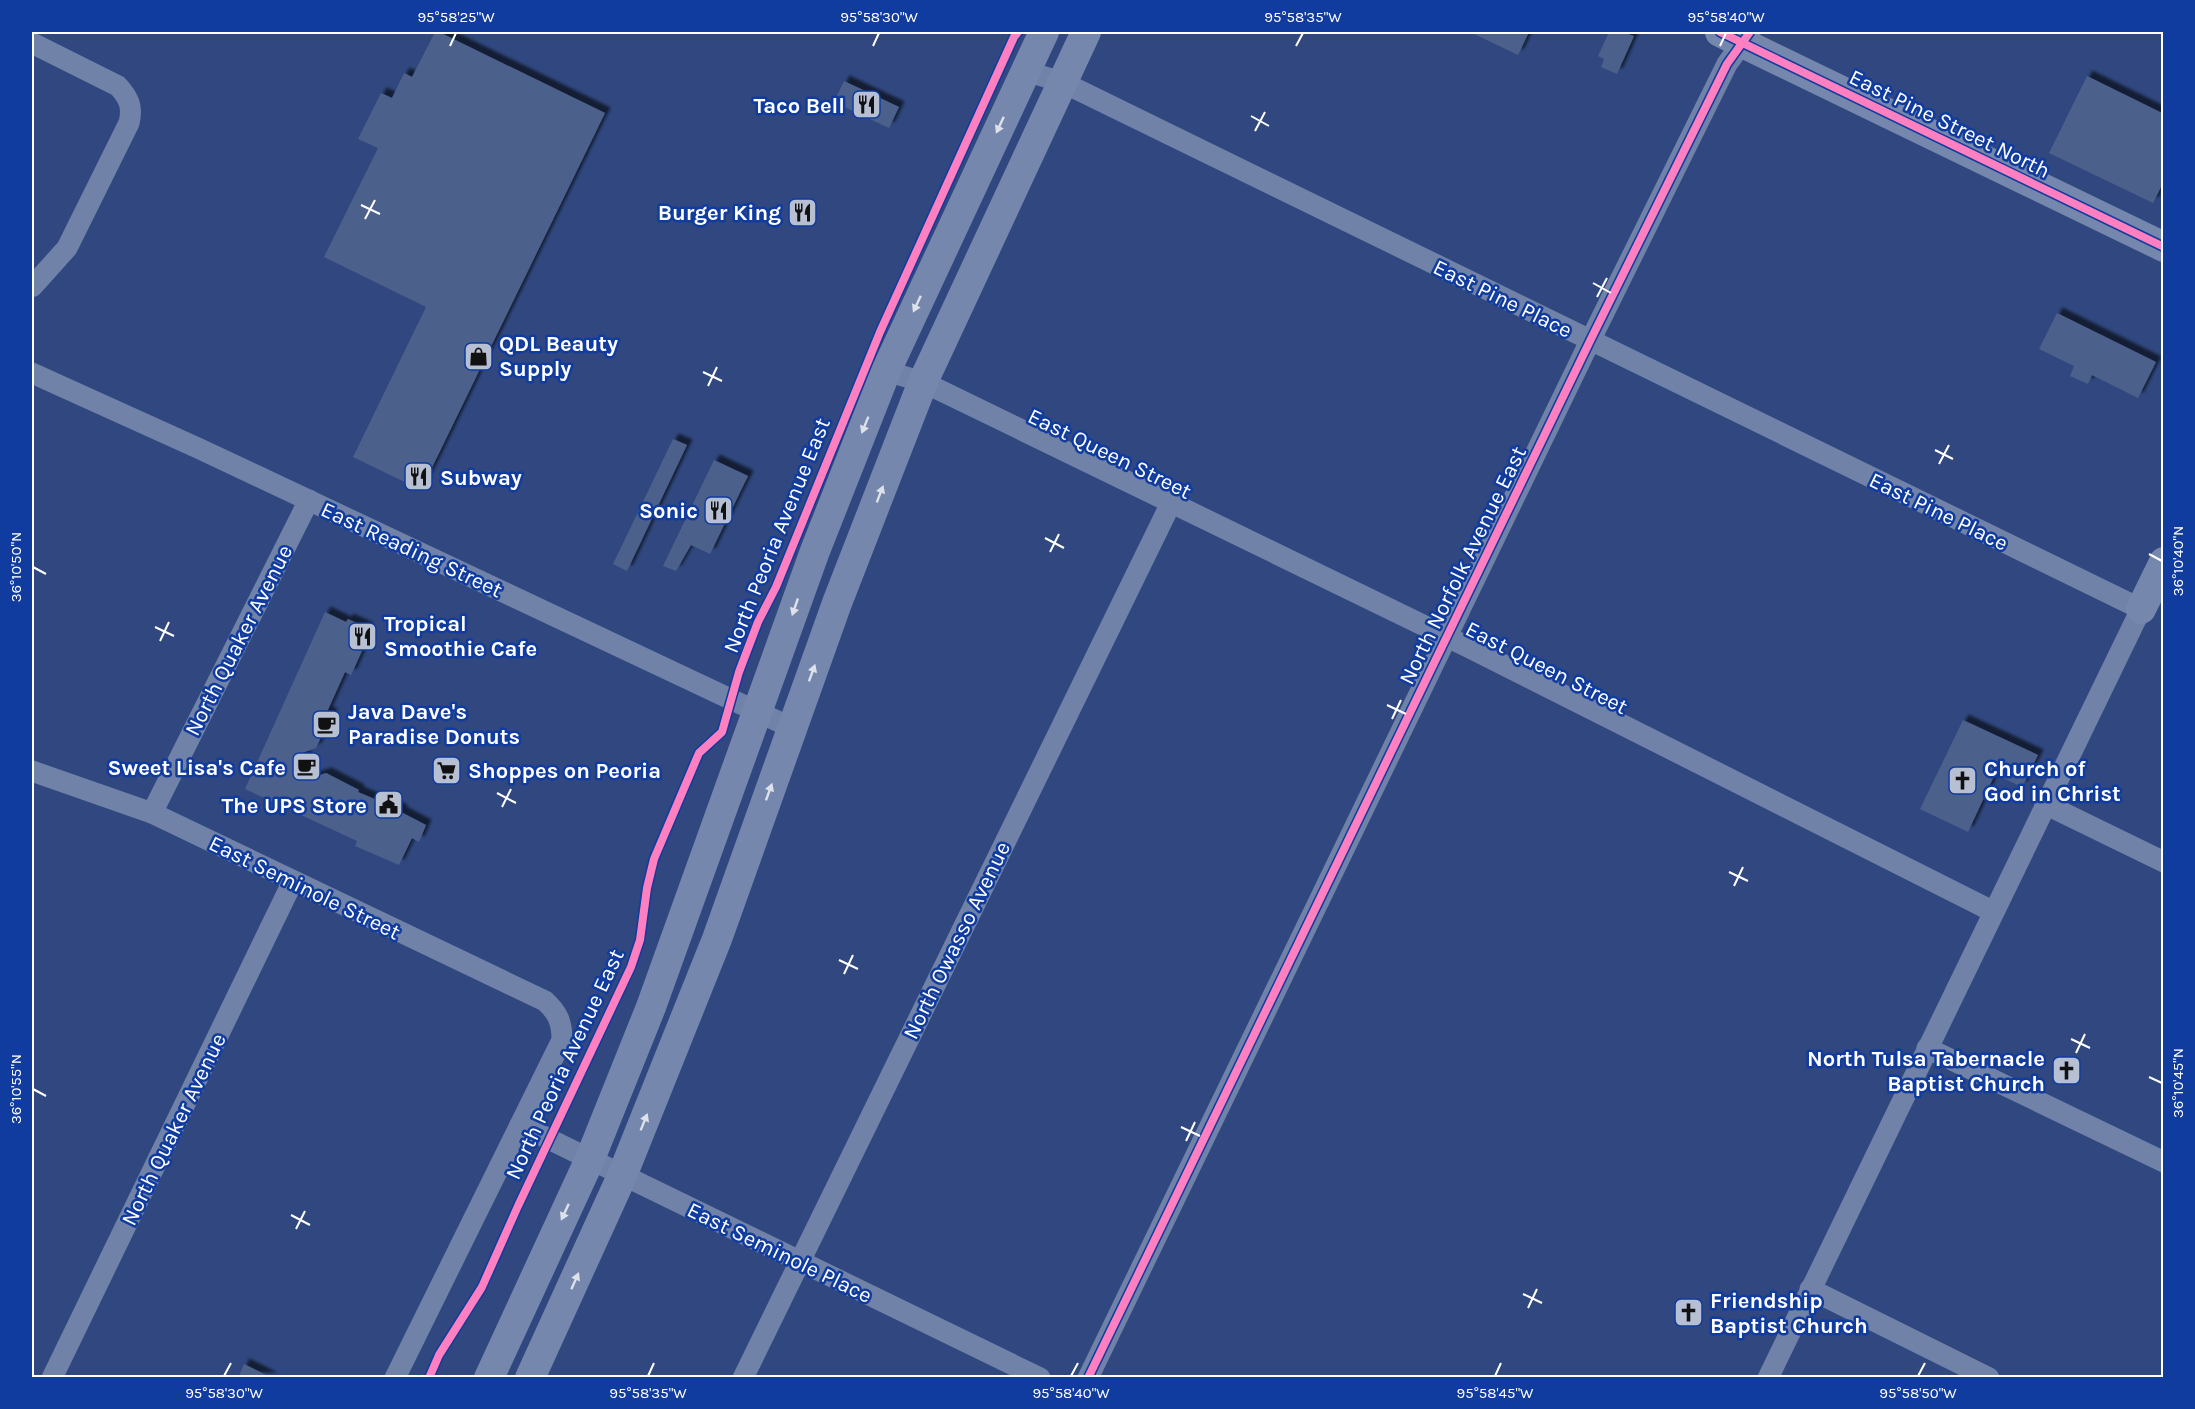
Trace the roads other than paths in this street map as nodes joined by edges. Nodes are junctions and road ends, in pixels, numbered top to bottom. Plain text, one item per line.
1 (1044, 32) edge
2 (1086, 32) edge
3 (1738, 35) edge
4 (32, 43) edge
5 (1025, 72) junction
6 (1062, 82) junction
7 (2163, 247) edge
8 (32, 287) edge
9 (1590, 341) junction
10 (886, 370) junction
11 (32, 373) edge
12 (923, 382) junction
13 (309, 500) junction
14 (1171, 503) junction
15 (2163, 563) edge
16 (2140, 609) junction
17 (1447, 638) junction
18 (758, 712) junction
19 (792, 728) junction
20 (32, 771) edge
21 (2045, 804) junction
22 (152, 813) junction
23 (2163, 862) edge
24 (293, 881) junction
25 (1992, 911) junction
26 (562, 1027) joint
27 (1927, 1048) junction
28 (520, 1125) junction
29 (590, 1159) junction
30 (2163, 1162) edge
31 (622, 1176) junction
32 (799, 1261) junction
33 (1810, 1290) junction
34 (52, 1377) edge
35 (395, 1377) edge
36 (489, 1377) edge
37 (530, 1377) edge
38 (743, 1377) edge
39 (1040, 1377) edge
40 (1088, 1377) edge
41 (1767, 1377) edge
42 (1989, 1377) edge

1 - 5 main road, North Peoria Avenue East
2 - 6 main road
3 - 7 main road, East Pine Street North
3 - 9 street, North Norfolk Avenue East
4 - 8 street
5 - 6 street, East Pine Place
5 -> 10 main road, North Peoria Avenue East
6 - 9 street, East Pine Place
6 - 12 main road
9 - 16 street, East Pine Place
9 - 17 street, North Norfolk Avenue East
10 - 12 street, East Queen Street
10 -> 18 main road, North Peoria Avenue East
11 - 13 street, East Reading Street
12 - 14 street, East Queen Street
19 -> 12 main road
13 - 18 street, East Reading Street
13 - 22 street, North Quaker Avenue
14 - 17 street, East Queen Street
14 - 32 street, North Owasso Avenue
15 - 16 main road
16 - 21 street
17 - 25 street, East Queen Street
17 - 40 street, North Norfolk Avenue East
18 - 19 street, East Reading Street
18 - 29 main road, North Peoria Avenue East
31 -> 19 main road
20 - 22 street, East Seminole Street
21 - 23 street
21 - 25 street
22 - 24 street, East Seminole Street
24 - 26 street, East Seminole Street
24 - 34 street, North Quaker Avenue
25 - 27 street
26 - 28 street, North Peoria Avenue East
27 - 30 street
27 - 33 street
28 - 29 street, East Seminole Place
28 - 35 street, North Peoria Avenue East
29 - 31 street, East Seminole Place
29 -> 36 main road, North Peoria Avenue East
31 - 32 street, East Seminole Place
37 -> 31 main road
32 - 38 street, North Owasso Avenue
32 - 39 street, East Seminole Place
33 - 41 street
33 - 42 street

